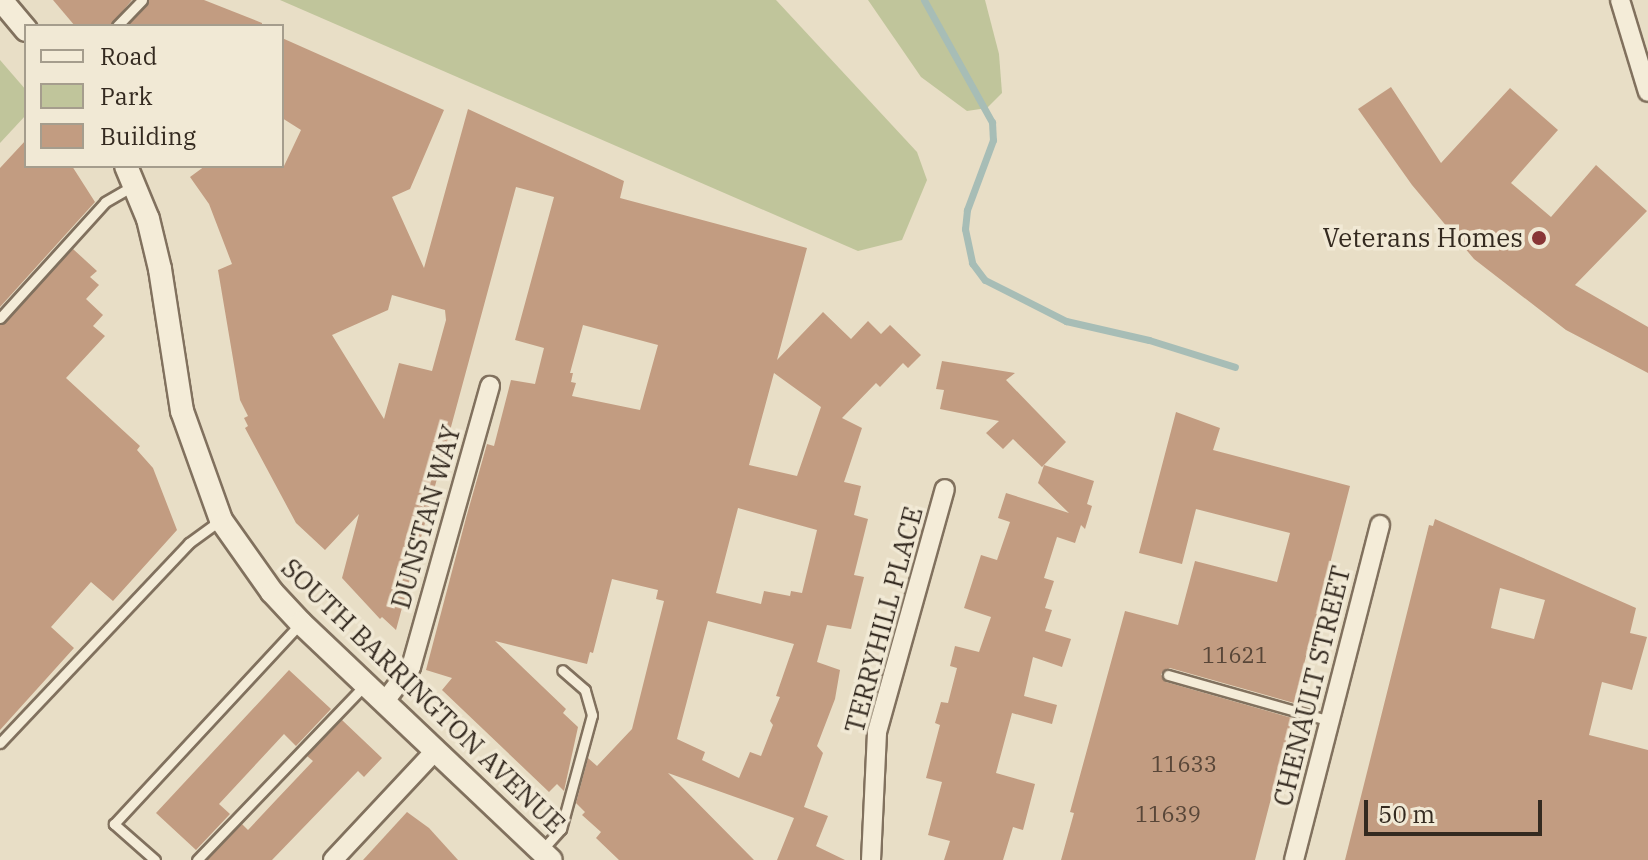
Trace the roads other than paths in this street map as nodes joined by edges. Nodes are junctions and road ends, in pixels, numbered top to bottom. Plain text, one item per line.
1 (1, 0) edge
2 (142, 0) edge
3 (1620, 0) edge
4 (119, 24) edge
5 (24, 28) edge
6 (1648, 92) edge
7 (130, 175) edge
8 (0, 318) edge
9 (490, 386) dead end
10 (945, 489) dead end
11 (221, 520) junction
12 (1380, 525) dead end
13 (301, 623) junction
14 (562, 670) dead end
15 (1168, 675) dead end
16 (366, 684) junction
17 (385, 701) junction
18 (1331, 721) junction
19 (0, 743) edge
20 (436, 750) junction
21 (546, 856) edge
22 (155, 860) edge
23 (197, 860) edge
24 (333, 860) edge
25 (871, 860) edge
26 (1294, 860) edge

1 - 5 street
2 - 4 lane
3 - 6 street
7 - 8 lane
7 - 11 street, SOUTH BARRINGTON AVENUE
9 - 17 street, DUNSTAN WAY
10 - 25 street, TERRYHILL PLACE
11 - 13 street, SOUTH BARRINGTON AVENUE
11 - 19 lane
12 - 18 street, CHENAULT STREET
13 - 16 street, SOUTH BARRINGTON AVENUE
13 - 22 lane
14 - 21 lane
15 - 18 lane
16 - 17 street, SOUTH BARRINGTON AVENUE
16 - 23 lane
17 - 20 street, SOUTH BARRINGTON AVENUE
18 - 26 street, CHENAULT STREET
20 - 21 street, SOUTH BARRINGTON AVENUE
20 - 24 street

